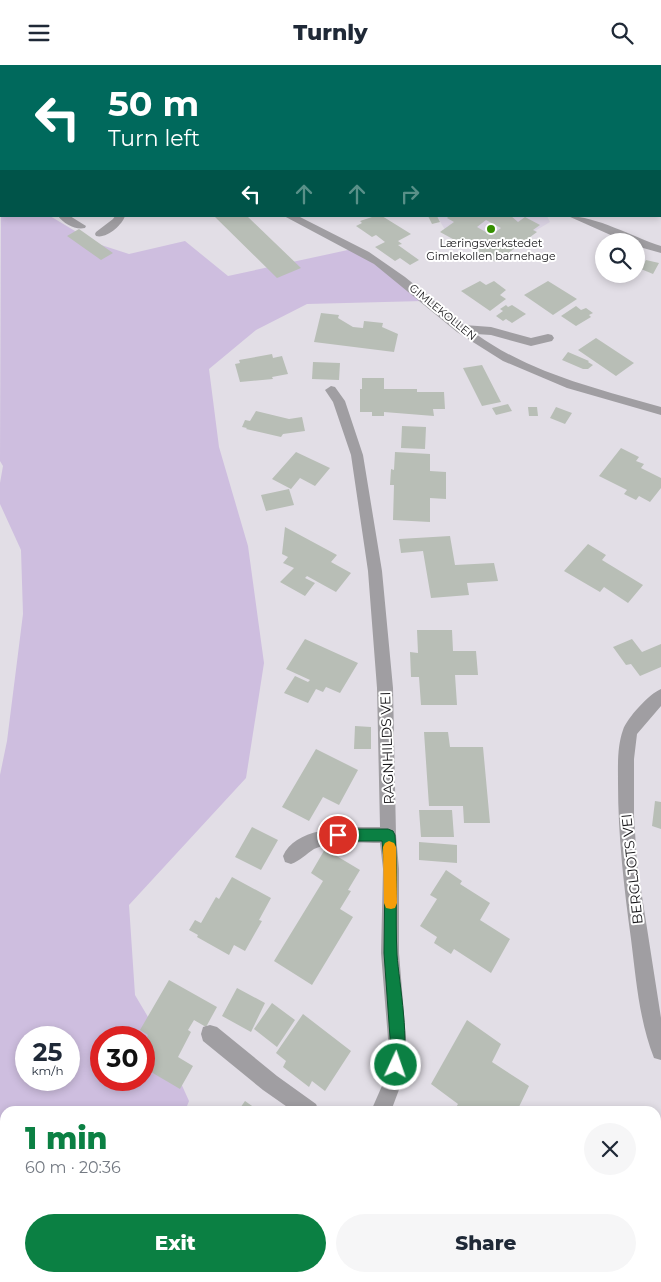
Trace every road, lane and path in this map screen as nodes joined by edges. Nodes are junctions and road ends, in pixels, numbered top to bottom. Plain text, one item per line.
1 (64, 217) edge
2 (120, 217) edge
3 (291, 217) edge
4 (575, 217) edge
5 (81, 226) dead end
6 (614, 233) edge
7 (100, 234) dead end
8 (645, 245) edge
9 (661, 249) edge
10 (460, 329) junction
11 (548, 337) dead end
12 (331, 390) dead end
13 (661, 411) edge
14 (661, 696) edge
15 (388, 835) junction
16 (291, 856) dead end
17 (210, 1034) dead end
18 (661, 1051) edge
19 (302, 1106) edge
20 (383, 1106) edge

1 - 5 street
2 - 7 street
3 - 10 street, GIMLEKOLLEN
4 - 6 street
8 - 9 street
10 - 11 street
10 - 13 street, GIMLEKOLLEN
12 - 15 street, RAGNHILDS VEI
14 - 18 street, BERGLJOTS VEI
15 - 16 street
15 - 20 street, RAGNHILDS VEI
17 - 19 street

